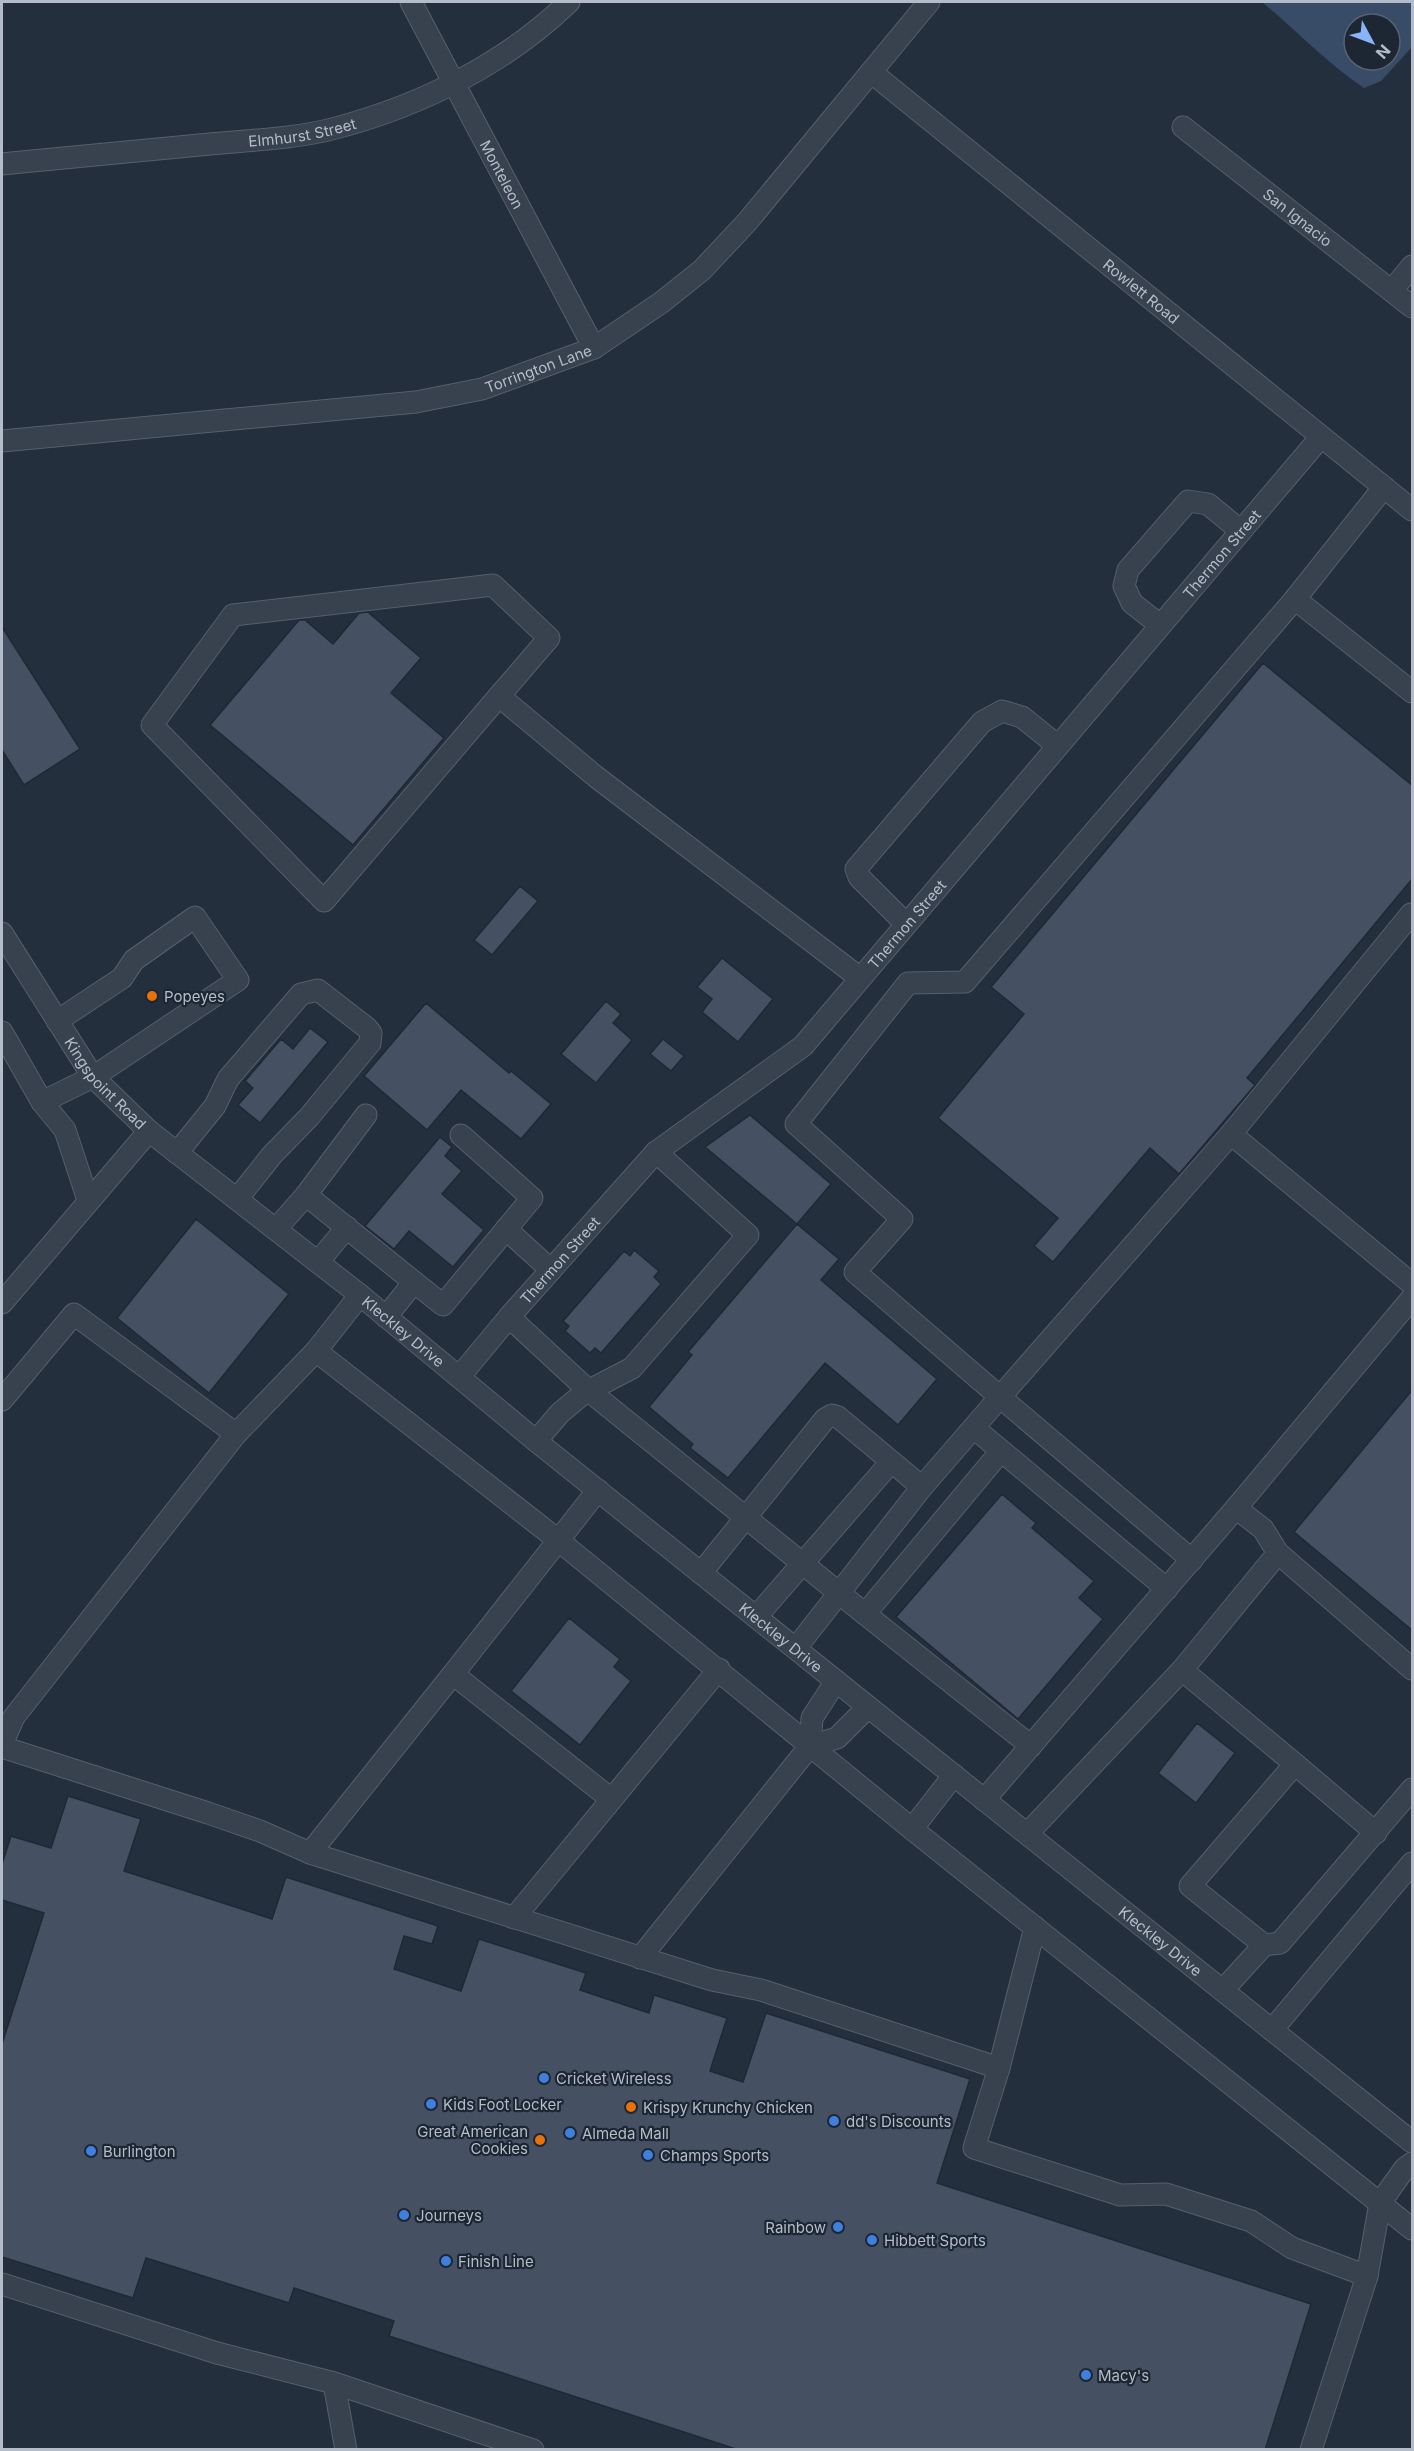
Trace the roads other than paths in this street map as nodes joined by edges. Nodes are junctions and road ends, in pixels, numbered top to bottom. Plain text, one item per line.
1 (411, 2) edge
2 (569, 2) edge
3 (929, 2) edge
4 (871, 72) junction
5 (455, 84) junction
6 (1183, 127) dead end
7 (2, 164) edge
8 (1413, 266) edge
9 (1393, 289) junction
10 (1413, 307) edge
11 (594, 348) junction
12 (1320, 438) junction
13 (2, 441) edge
14 (1384, 487) junction
15 (1410, 505) edge
16 (1241, 531) junction
17 (1295, 599) junction
18 (1160, 625) junction
19 (1413, 692) edge
20 (499, 696) junction
21 (1058, 746) junction
22 (1413, 916) edge
23 (906, 924) junction
24 (2, 933) edge
25 (8, 956) edge
26 (860, 978) junction
27 (57, 1021) junction
28 (2, 1032) edge
29 (93, 1077) junction
30 (42, 1102) junction
31 (366, 1115) dead end
32 (149, 1131) junction
33 (1231, 1134) junction
34 (461, 1135) dead end
35 (656, 1152) junction
36 (177, 1153) junction
37 (306, 1195) junction
38 (238, 1198) junction
39 (88, 1200) junction
40 (347, 1227) junction
41 (276, 1229) junction
42 (506, 1229) junction
43 (318, 1262) junction
44 (551, 1270) junction
45 (414, 1282) junction
46 (1413, 1284) edge
47 (360, 1295) junction
48 (1413, 1298) edge
49 (2, 1304) edge
50 (386, 1317) junction
51 (509, 1317) junction
52 (316, 1351) junction
53 (460, 1376) junction
54 (588, 1390) junction
55 (1000, 1397) junction
56 (2, 1400) edge
57 (974, 1428) junction
58 (236, 1434) junction
59 (536, 1441) junction
60 (1001, 1450) junction
61 (891, 1462) junction
62 (922, 1487) junction
63 (598, 1490) junction
64 (1236, 1508) junction
65 (746, 1516) junction
66 (558, 1540) junction
67 (1278, 1553) junction
68 (1192, 1560) junction
69 (803, 1562) junction
70 (701, 1573) junction
71 (1167, 1589) junction
72 (838, 1594) junction
73 (865, 1614) junction
74 (756, 1617) junction
75 (796, 1648) junction
76 (719, 1669) junction
77 (1413, 1669) edge
78 (1182, 1670) junction
79 (453, 1674) junction
80 (836, 1682) junction
81 (868, 1707) junction
82 (2, 1746) edge
83 (810, 1746) junction
84 (1031, 1746) junction
85 (1295, 1764) junction
86 (954, 1776) junction
87 (1413, 1789) edge
88 (610, 1799) junction
89 (984, 1800) junction
90 (912, 1829) junction
91 (1376, 1833) junction
92 (1027, 1834) junction
93 (310, 1853) junction
94 (1413, 1863) edge
95 (514, 1918) junction
96 (1035, 1927) junction
97 (1264, 1945) junction
98 (640, 1958) junction
99 (1223, 1990) junction
100 (1272, 2030) junction
101 (999, 2067) junction
102 (1413, 2142) edge
103 (1413, 2163) edge
104 (1380, 2203) junction
105 (1413, 2229) edge
106 (1367, 2276) junction
107 (2, 2284) edge
108 (334, 2383) junction
109 (346, 2450) edge
110 (533, 2450) edge
111 (1311, 2450) edge

1 - 5 street, Monteleon
2 - 5 street, Elmhurst Street
3 - 4 street, Torrington Lane
4 - 11 street, Torrington Lane
4 - 12 street, Rowlett Road
5 - 7 street, Elmhurst Street
5 - 11 street, Monteleon
6 - 9 street, San Ignacio
8 - 9 street
9 - 10 street, San Ignacio
11 - 13 street, Torrington Lane
12 - 14 street, Rowlett Road
12 - 16 street, Thermon Street
14 - 15 street, Rowlett Road
14 - 17 street
16 - 18 street, Thermon Street
16 - 18 street
17 - 19 street
17 - 55 street
18 - 21 street, Thermon Street
20 - 20 street
20 - 26 street
21 - 23 street, Thermon Street
21 - 23 street
22 - 33 street
23 - 26 street, Thermon Street
24 - 25 street, Kingspoint Road
25 - 27 street, Kingspoint Road
26 - 35 street, Thermon Street
27 - 29 street, Kingspoint Road
27 - 29 street
28 - 30 street
29 - 30 street
29 - 32 street, Kingspoint Road
30 - 39 street
31 - 37 street
32 - 36 street, Kleckley Drive
32 - 39 street, Kingspoint Road
33 - 46 street
33 - 55 street
34 - 42 street
35 - 44 street, Thermon Street
35 - 54 street
36 - 38 street, Kleckley Drive
36 - 38 street
37 - 40 street
37 - 41 street
38 - 41 street, Kleckley Drive
39 - 49 street, Kingspoint Road
40 - 43 street
40 - 45 street
41 - 43 street, Kleckley Drive
42 - 44 street
42 - 45 street
43 - 47 street, Kleckley Drive
44 - 51 street, Thermon Street
45 - 50 street
47 - 50 street, Kleckley Drive
47 - 52 street
48 - 64 street
50 - 53 street, Kleckley Drive
51 - 53 street, Thermon Street
51 - 54 street
52 - 58 street
52 - 66 street
53 - 59 street, Kleckley Drive
54 - 59 street
54 - 65 street
55 - 57 street
55 - 68 street
56 - 58 street
57 - 60 street
57 - 62 street
58 - 82 street
59 - 63 street, Kleckley Drive
60 - 71 street
60 - 73 street
61 - 62 street
61 - 65 street
61 - 69 street
62 - 72 street
63 - 66 street
63 - 70 street, Kleckley Drive
64 - 67 street
64 - 68 street
65 - 69 street
65 - 70 street
66 - 76 street
66 - 79 street
67 - 77 street
67 - 78 street
68 - 71 street
69 - 72 street
69 - 74 street
70 - 74 street, Kleckley Drive
71 - 84 street
72 - 73 street
72 - 75 street
73 - 84 street
74 - 75 street, Kleckley Drive
75 - 80 street, Kleckley Drive
76 - 83 street
76 - 88 street
78 - 85 street
78 - 92 street
79 - 88 street
79 - 93 street
80 - 81 street, Kleckley Drive
80 - 83 street
81 - 83 street
81 - 86 street, Kleckley Drive
82 - 93 street
83 - 90 street
83 - 98 street
84 - 89 street
85 - 91 street
85 - 97 street
86 - 89 street, Kleckley Drive
86 - 90 street
87 - 91 street
88 - 95 street
89 - 92 street, Kleckley Drive
90 - 96 street
91 - 97 street
92 - 99 street, Kleckley Drive
93 - 95 street
94 - 100 street
95 - 98 street
96 - 101 street
96 - 104 street
97 - 99 street
98 - 101 street
99 - 100 street, Kleckley Drive
100 - 102 street, Kleckley Drive
101 - 106 street
103 - 104 street
104 - 105 street
104 - 106 street
106 - 111 street
107 - 108 street
108 - 109 street
108 - 110 street

